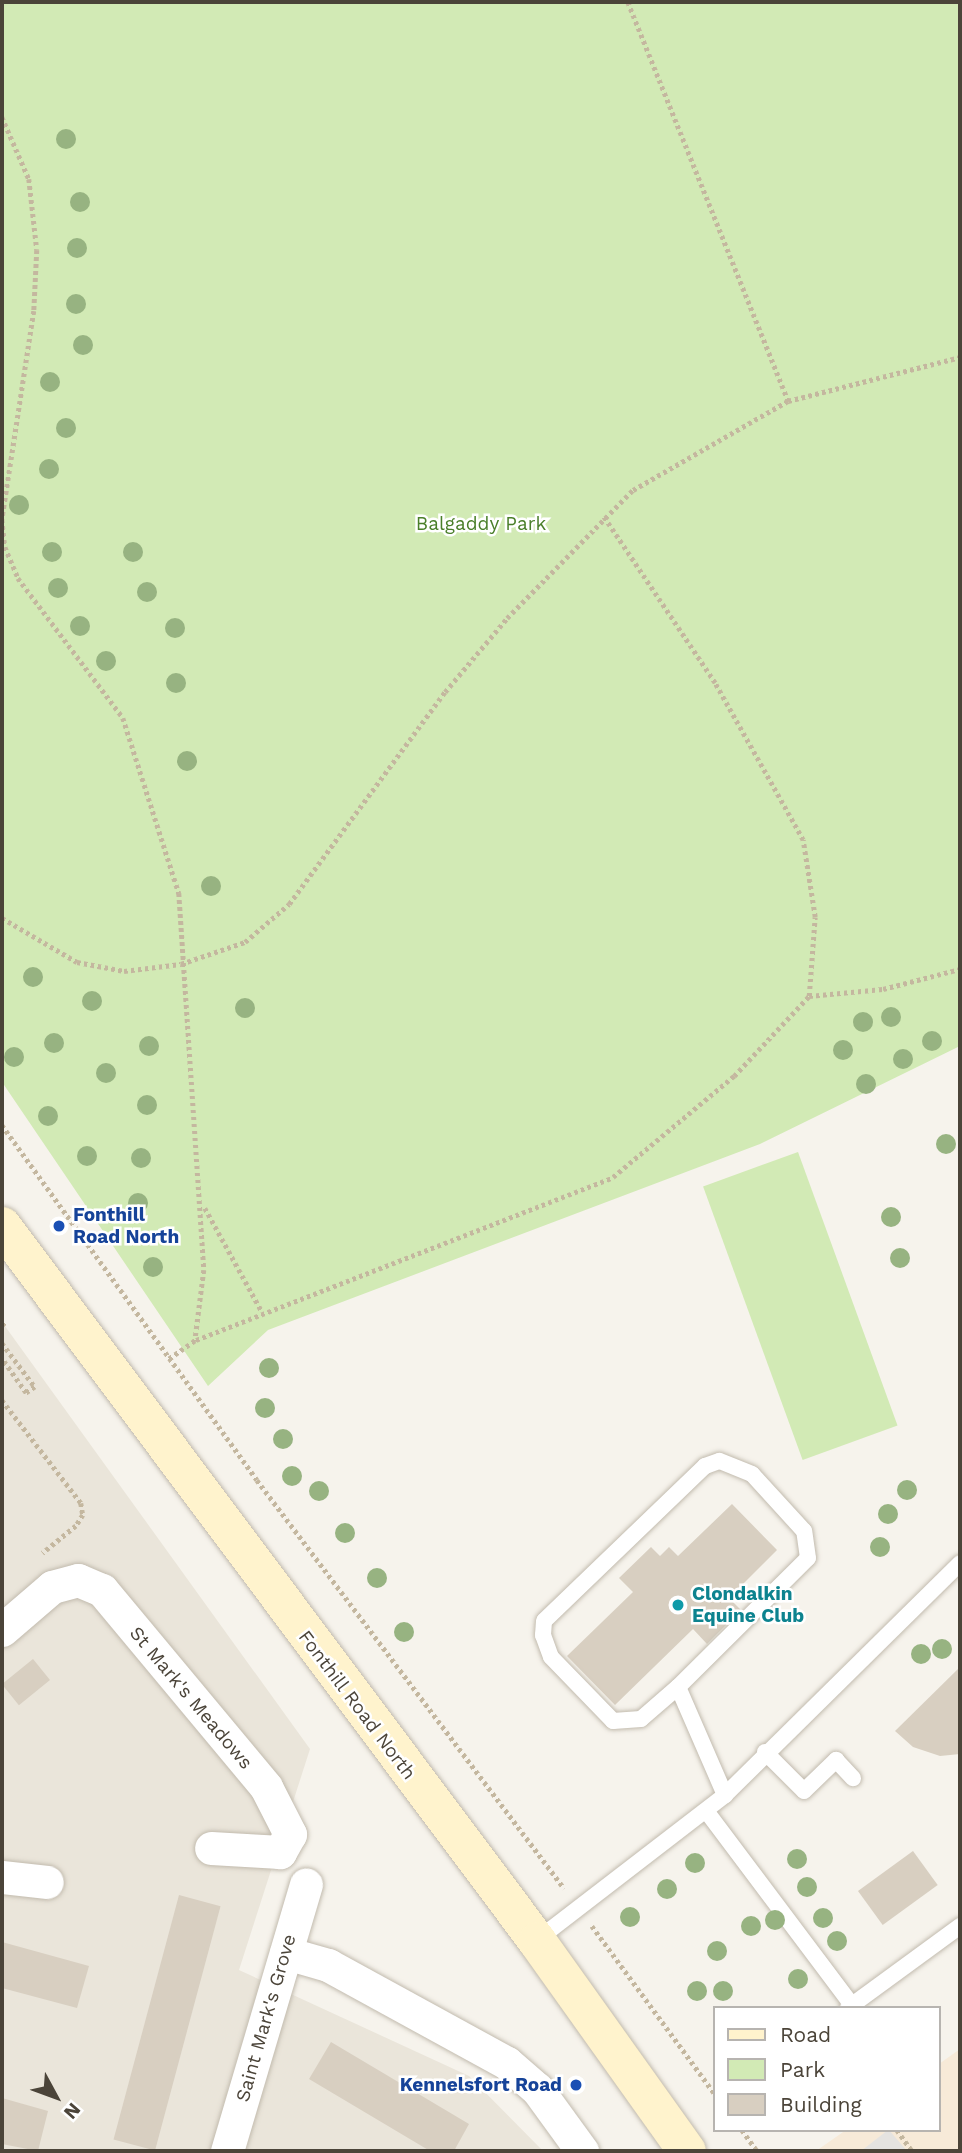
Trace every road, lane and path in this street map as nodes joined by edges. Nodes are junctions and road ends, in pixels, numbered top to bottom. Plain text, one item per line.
1 (628, 2) edge
2 (2, 117) edge
3 (960, 357) edge
4 (788, 401) junction
5 (603, 516) junction
6 (2, 919) edge
7 (181, 964) junction
8 (960, 969) edge
9 (808, 996) junction
10 (2, 1125) edge
11 (203, 1204) junction
12 (2, 1226) edge
13 (261, 1310) junction
14 (195, 1340) junction
15 (2, 1343) edge
16 (2, 1359) edge
17 (169, 1359) junction
18 (2, 1400) edge
19 (960, 1563) edge
20 (52, 1587) junction
21 (2, 1630) edge
22 (678, 1687) junction
23 (765, 1752) junction
24 (853, 1778) dead end
25 (725, 1795) junction
26 (706, 1812) junction
27 (211, 1848) dead end
28 (2, 1877) edge
29 (47, 1882) dead end
30 (306, 1884) dead end
31 (580, 1909) junction
32 (960, 1926) edge
33 (537, 1941) junction
34 (286, 1953) junction
35 (850, 2006) edge
36 (713, 2091) edge
37 (743, 2132) edge
38 (898, 2132) edge
39 (227, 2151) edge
40 (582, 2151) edge
41 (687, 2151) edge
42 (757, 2151) edge
43 (912, 2151) edge

1 - 4 path
2 - 7 path
3 - 4 path
4 - 5 path
5 - 7 path
5 - 9 path
6 - 7 path
7 - 11 path
8 - 9 path
9 - 13 path
10 - 17 path
11 - 13 path
11 - 14 path
12 - 33 main road, Fonthill Road North
13 - 14 path
14 - 17 path
15 - 16 path
17 - 31 path
18 - 20 path
19 - 23 lane
20 - 21 street
20 - 27 street, St Mark's Meadows
22 - 22 lane
22 - 25 lane
23 - 24 lane
23 - 25 lane
25 - 26 lane
26 - 31 lane
26 - 35 lane
28 - 29 street
30 - 34 street, Saint Mark's Grove
31 - 33 lane
31 - 36 path
32 - 35 lane
33 - 41 main road, Fonthill Road North
34 - 39 street, Saint Mark's Grove
34 - 40 street
37 - 42 path
38 - 43 path

